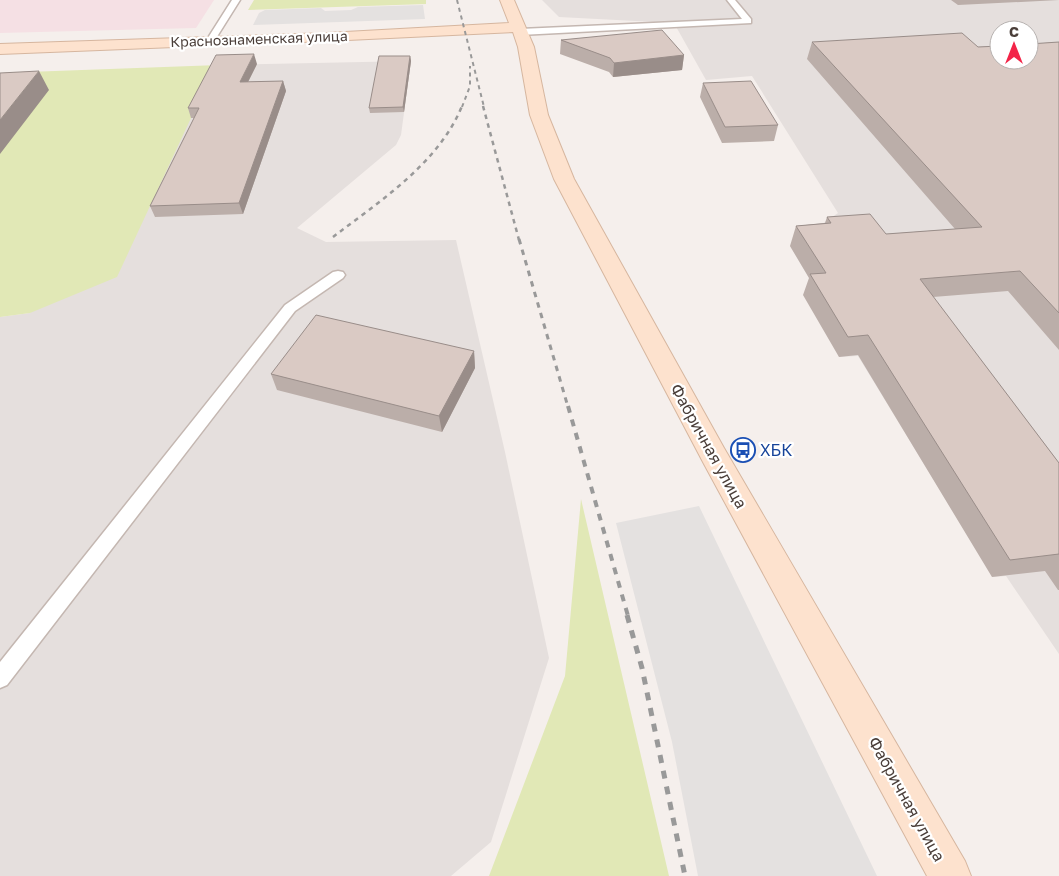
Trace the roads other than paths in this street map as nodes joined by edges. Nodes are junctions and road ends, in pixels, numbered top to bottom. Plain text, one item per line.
1 (236, 0) edge
2 (507, 0) edge
3 (731, 0) edge
4 (571, 28) junction
5 (519, 29) junction
6 (210, 41) junction
7 (581, 42) edge
8 (0, 49) edge
9 (338, 275) dead end
10 (0, 678) edge
11 (950, 876) edge

1 - 6 lane
2 - 5 street, Фабричная улица
3 - 4 lane
4 - 5 lane
4 - 7 lane
5 - 6 street, Краснознаменская улица
5 - 11 street, Фабричная улица
6 - 8 street, Краснознаменская улица
9 - 10 lane

